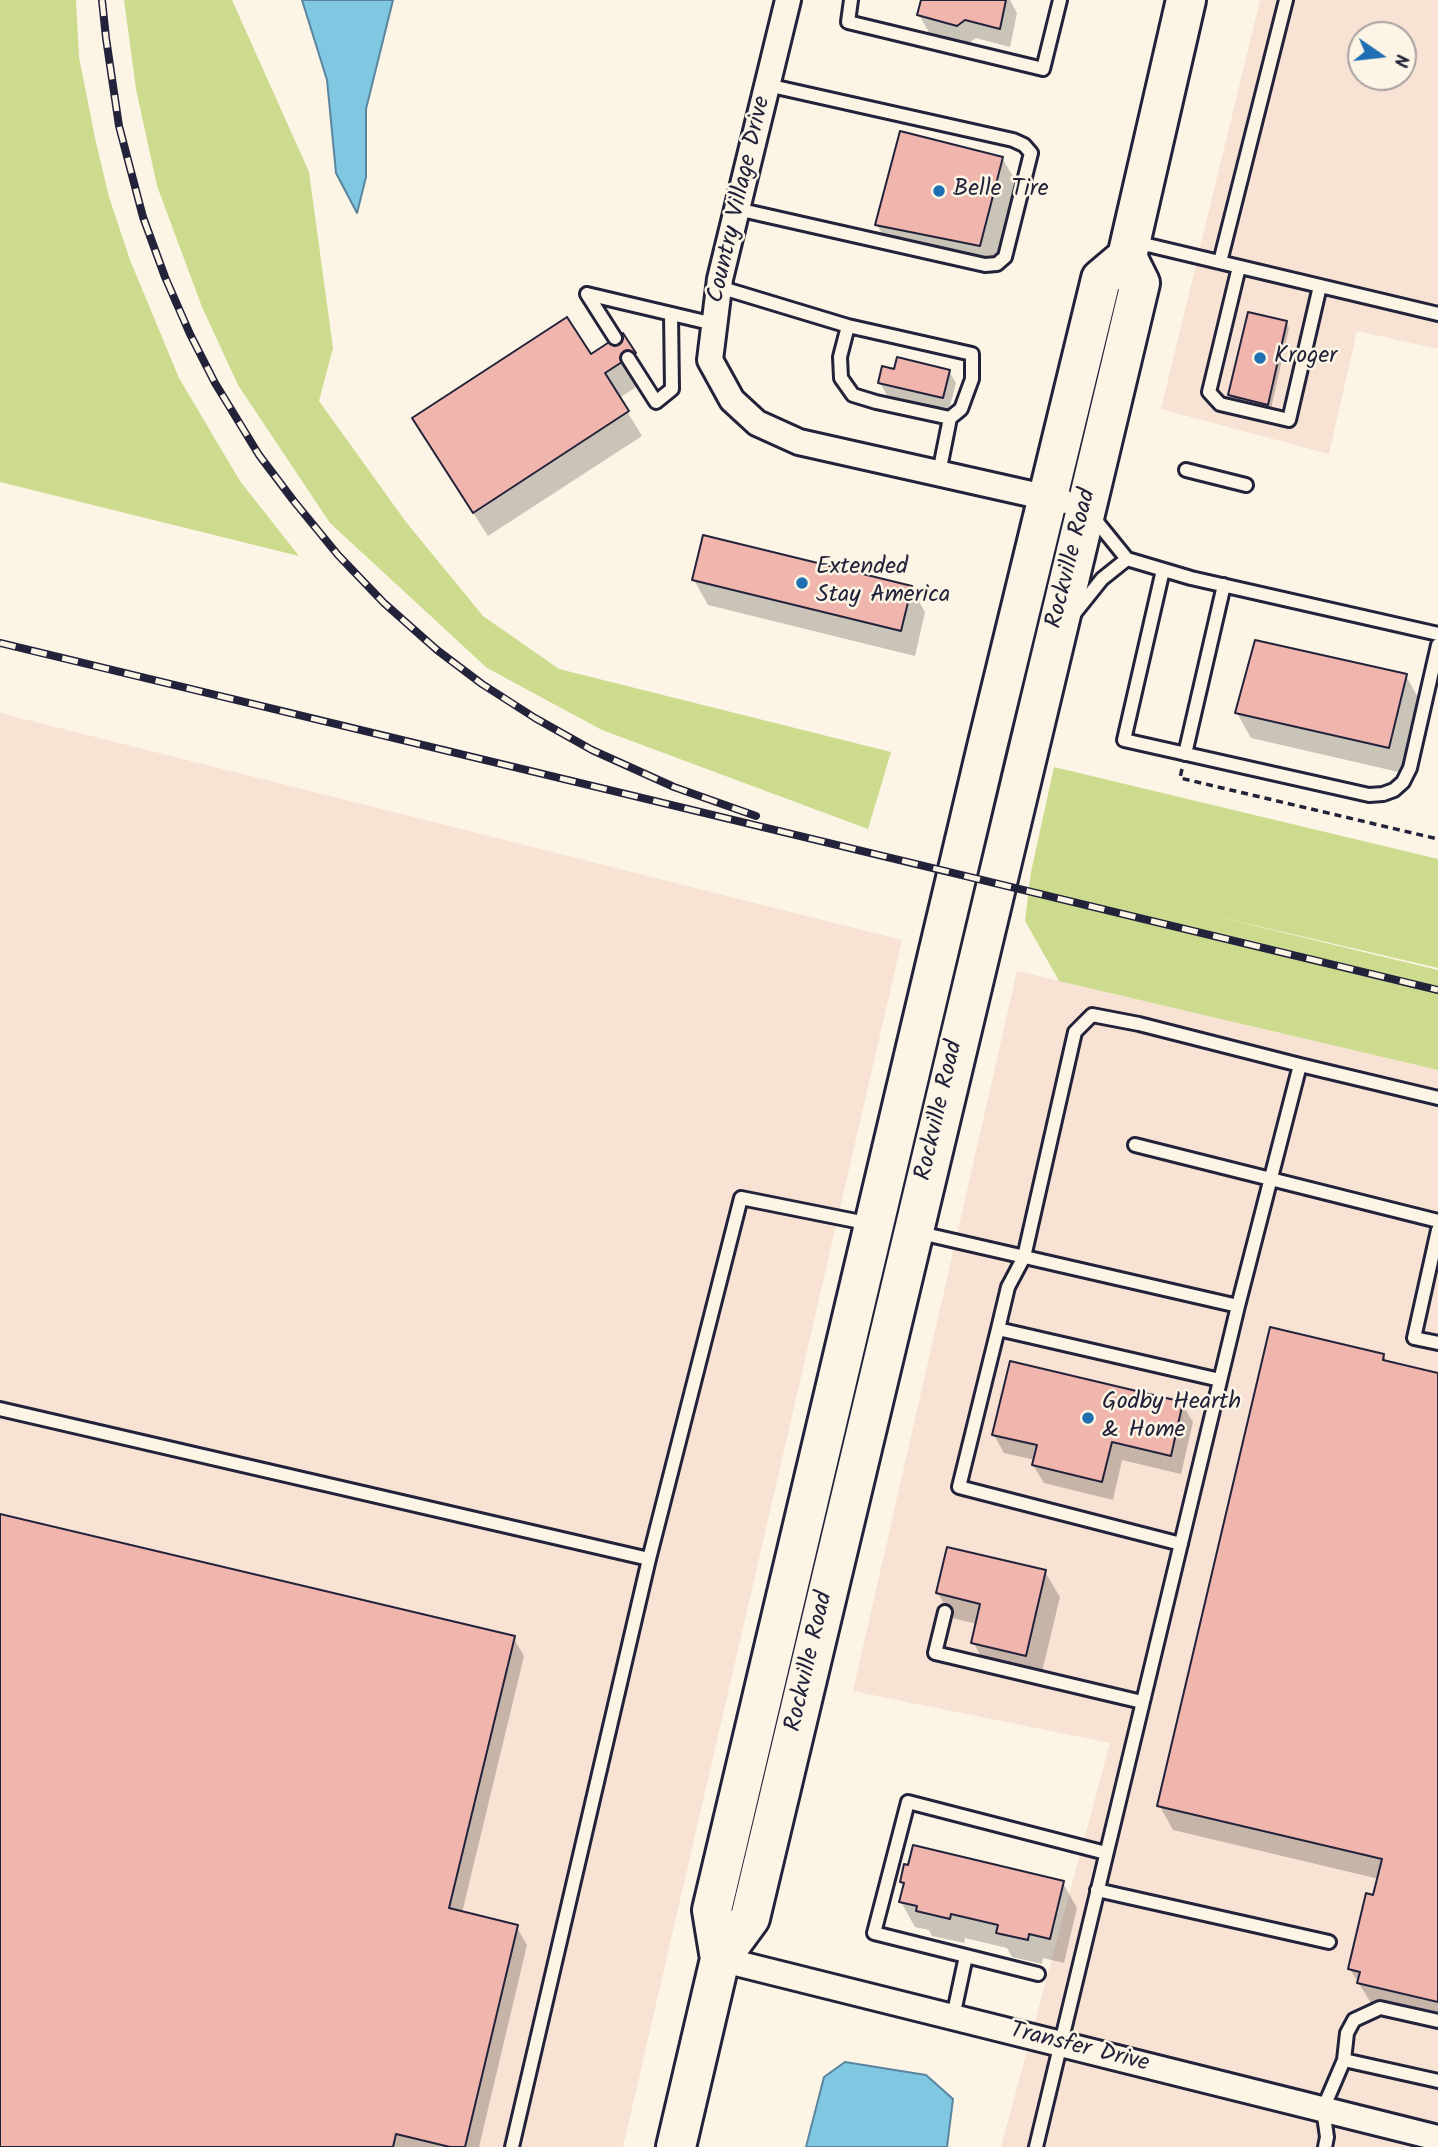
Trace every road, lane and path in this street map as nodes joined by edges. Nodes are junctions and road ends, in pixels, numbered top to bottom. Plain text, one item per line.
1 (788, 0) edge
2 (852, 0) edge
3 (1060, 0) edge
4 (1286, 0) edge
5 (1187, 7) edge
6 (767, 85) junction
7 (737, 209) junction
8 (1129, 249) junction
9 (1220, 262) junction
10 (1238, 267) junction
11 (1320, 286) junction
12 (719, 287) junction
13 (671, 314) junction
14 (1438, 314) edge
15 (714, 324) junction
16 (848, 326) junction
17 (615, 338) dead end
18 (628, 358) dead end
19 (950, 418) junction
20 (1186, 470) dead end
21 (939, 473) junction
22 (1246, 485) dead end
23 (1048, 498) junction
24 (1086, 507) junction
25 (1127, 559) junction
26 (1163, 570) junction
27 (1224, 585) junction
28 (1438, 634) edge
29 (1054, 640) junction
30 (1438, 645) edge
31 (1185, 754) junction
32 (1438, 839) edge
33 (1300, 1065) junction
34 (1438, 1098) edge
35 (1135, 1145) dead end
36 (1271, 1180) junction
37 (1438, 1221) edge
38 (893, 1228) junction
39 (1438, 1230) edge
40 (1024, 1257) junction
41 (1432, 1283) edge
42 (1238, 1306) junction
43 (998, 1329) junction
44 (1438, 1343) edge
45 (1220, 1380) junction
46 (0, 1409) edge
47 (1181, 1544) junction
48 (649, 1559) junction
49 (945, 1612) dead end
50 (1142, 1702) junction
51 (1106, 1853) junction
52 (1097, 1890) junction
53 (1329, 1942) dead end
54 (966, 1956) junction
55 (720, 1959) junction
56 (1038, 1974) dead end
57 (953, 2017) junction
58 (1438, 2021) edge
59 (1060, 2044) junction
60 (1344, 2060) junction
61 (1438, 2081) edge
62 (1323, 2109) junction
63 (1438, 2138) edge
64 (512, 2147) edge
65 (676, 2147) edge
66 (1036, 2147) edge
67 (1325, 2147) edge

1 - 6 street, Country Village Drive
2 - 3 lane
4 - 9 lane
5 - 8 main road
6 - 7 street, Country Village Drive
6 - 7 lane
7 - 12 street, Country Village Drive
8 - 9 lane
8 - 23 main road, Rockville Road
8 - 24 main road, Rockville Road
9 - 10 lane
10 - 11 lane
10 - 11 lane
11 - 14 lane
12 - 15 street, Country Village Drive
12 - 16 lane
13 - 15 lane
13 - 17 lane
13 - 18 lane
15 - 21 street, Country Village Drive
16 - 19 lane
16 - 19 lane
19 - 21 lane
20 - 22 lane
21 - 23 street, Country Village Drive
23 - 24 street, Country Village Drive
23 - 38 main road, Rockville Road
24 - 25 lane
24 - 29 main road, Rockville Road
25 - 26 lane
25 - 29 lane
26 - 27 lane
26 - 31 lane
27 - 28 lane
27 - 31 lane
29 - 38 main road, Rockville Road
30 - 31 lane
31 - 32 path
33 - 34 lane
33 - 36 lane
33 - 40 lane
35 - 36 lane
36 - 37 lane
36 - 42 lane
38 - 40 lane
38 - 48 lane
38 - 55 main road, Rockville Road
39 - 41 lane
40 - 42 lane
40 - 43 lane
41 - 44 lane
42 - 45 lane
43 - 45 lane
43 - 47 lane
45 - 47 lane
46 - 48 lane
47 - 50 lane
48 - 64 lane
49 - 50 lane
50 - 51 lane
51 - 52 lane
51 - 54 lane
52 - 53 lane
52 - 59 lane
54 - 56 lane
54 - 57 lane
55 - 57 street, Transfer Drive
55 - 65 main road, Rockville Road
57 - 59 street, Transfer Drive
58 - 60 lane
59 - 62 street, Transfer Drive
59 - 66 lane
60 - 61 lane
60 - 62 lane
62 - 63 street, Transfer Drive
62 - 67 lane

